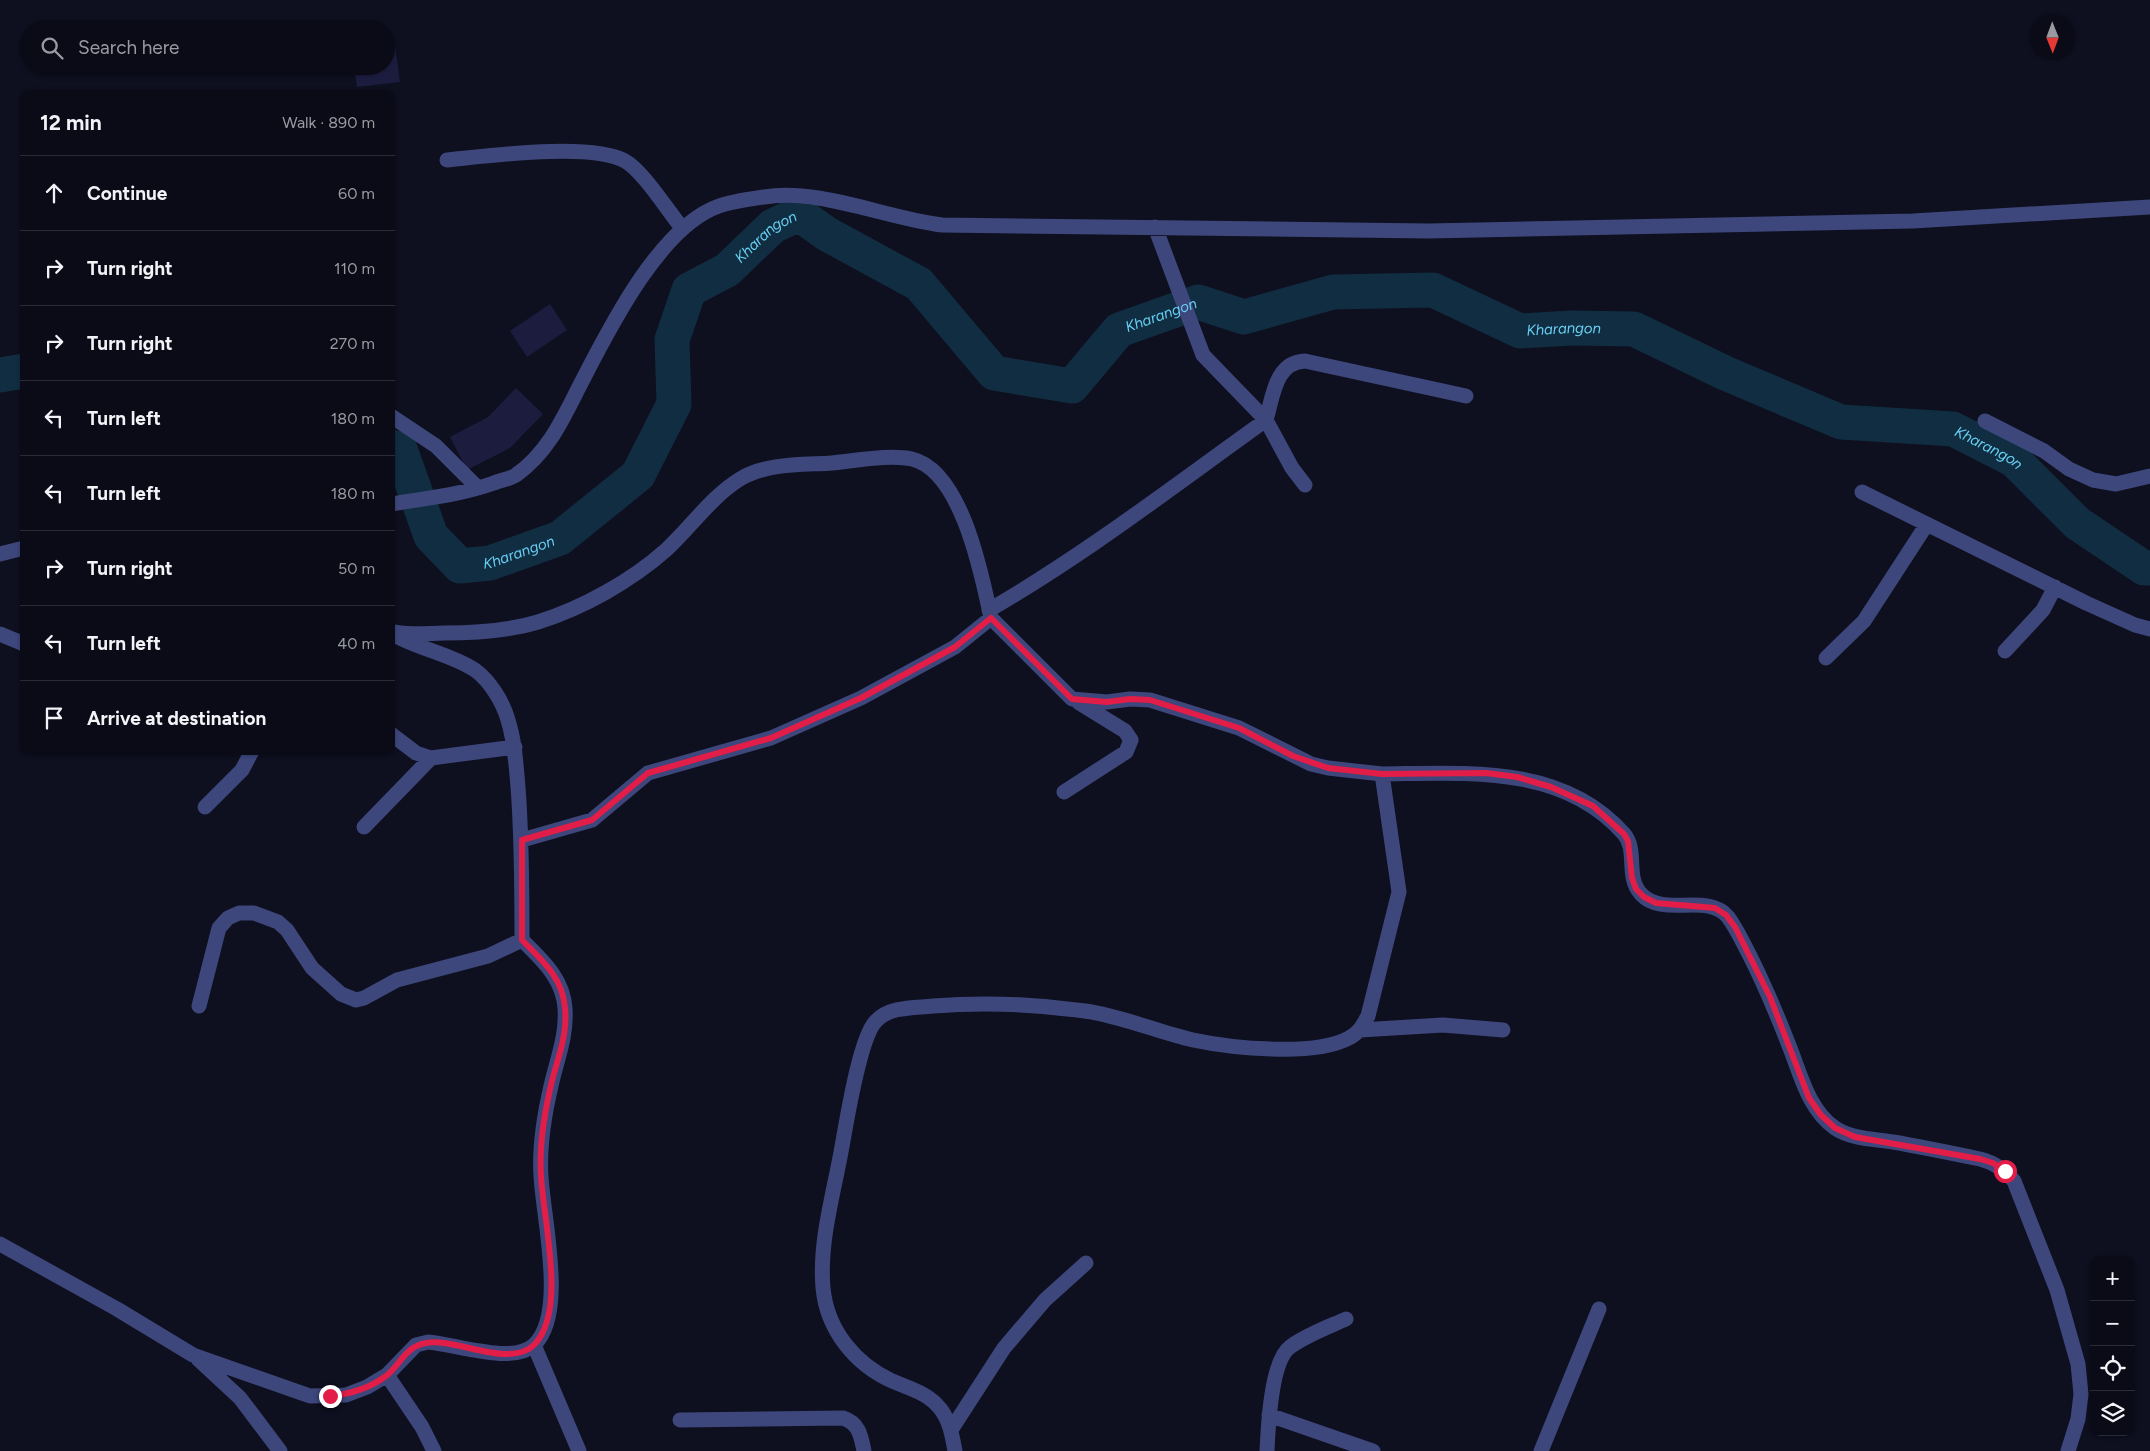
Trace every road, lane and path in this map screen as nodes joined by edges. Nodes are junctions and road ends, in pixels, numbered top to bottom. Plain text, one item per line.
1 (447, 160) dead end
2 (2150, 207) edge
3 (682, 228) junction
4 (1155, 228) junction
5 (1466, 396) dead end
6 (395, 419) edge
7 (1266, 420) junction
8 (1985, 421) dead end
9 (2150, 476) edge
10 (1305, 485) dead end
11 (473, 491) junction
12 (1862, 492) dead end
13 (395, 503) edge
14 (1927, 524) junction
15 (20, 549) edge
16 (0, 554) edge
17 (2055, 588) junction
18 (990, 614) junction
19 (2150, 629) edge
20 (395, 632) edge
21 (0, 634) edge
22 (395, 634) edge
23 (20, 642) edge
24 (2005, 651) dead end
25 (1826, 658) dead end
26 (1072, 699) junction
27 (395, 737) edge
28 (514, 747) junction
29 (250, 755) edge
30 (431, 758) junction
31 (1382, 774) junction
32 (1064, 792) dead end
33 (205, 807) dead end
34 (364, 828) dead end
35 (522, 840) junction
36 (522, 940) junction
37 (199, 1006) dead end
38 (1360, 1030) junction
39 (1503, 1030) dead end
40 (0, 1244) edge
41 (1086, 1263) dead end
42 (1599, 1309) dead end
43 (1346, 1319) dead end
44 (534, 1345) junction
45 (193, 1355) junction
46 (387, 1375) junction
47 (1268, 1415) junction
48 (680, 1420) dead end
49 (951, 1430) junction
50 (280, 1451) edge
51 (434, 1451) edge
52 (579, 1451) edge
53 (864, 1451) edge
54 (955, 1451) edge
55 (1267, 1451) edge
56 (1373, 1451) edge
57 (1541, 1451) edge
58 (2068, 1451) edge

1 - 3 street
2 - 4 street
3 - 4 street
3 - 11 street
4 - 7 street
5 - 7 street
6 - 11 street
7 - 10 street
7 - 18 street
8 - 9 street
11 - 13 street
12 - 14 street
14 - 17 street
14 - 25 street
15 - 16 street
17 - 19 street
17 - 24 street
18 - 20 street
18 - 26 street
18 - 35 street
21 - 23 street
22 - 28 street
26 - 31 street
26 - 32 street
27 - 30 street
28 - 30 street
28 - 35 street
29 - 33 street
30 - 34 street
31 - 38 street
31 - 58 street
35 - 36 street
36 - 37 street
36 - 44 street
38 - 39 street
38 - 49 street
40 - 45 street
41 - 49 street
42 - 57 street
43 - 47 street
44 - 46 street
44 - 52 street
45 - 46 street
45 - 50 street
46 - 51 street
47 - 55 street
47 - 56 street
48 - 53 street
49 - 54 street

